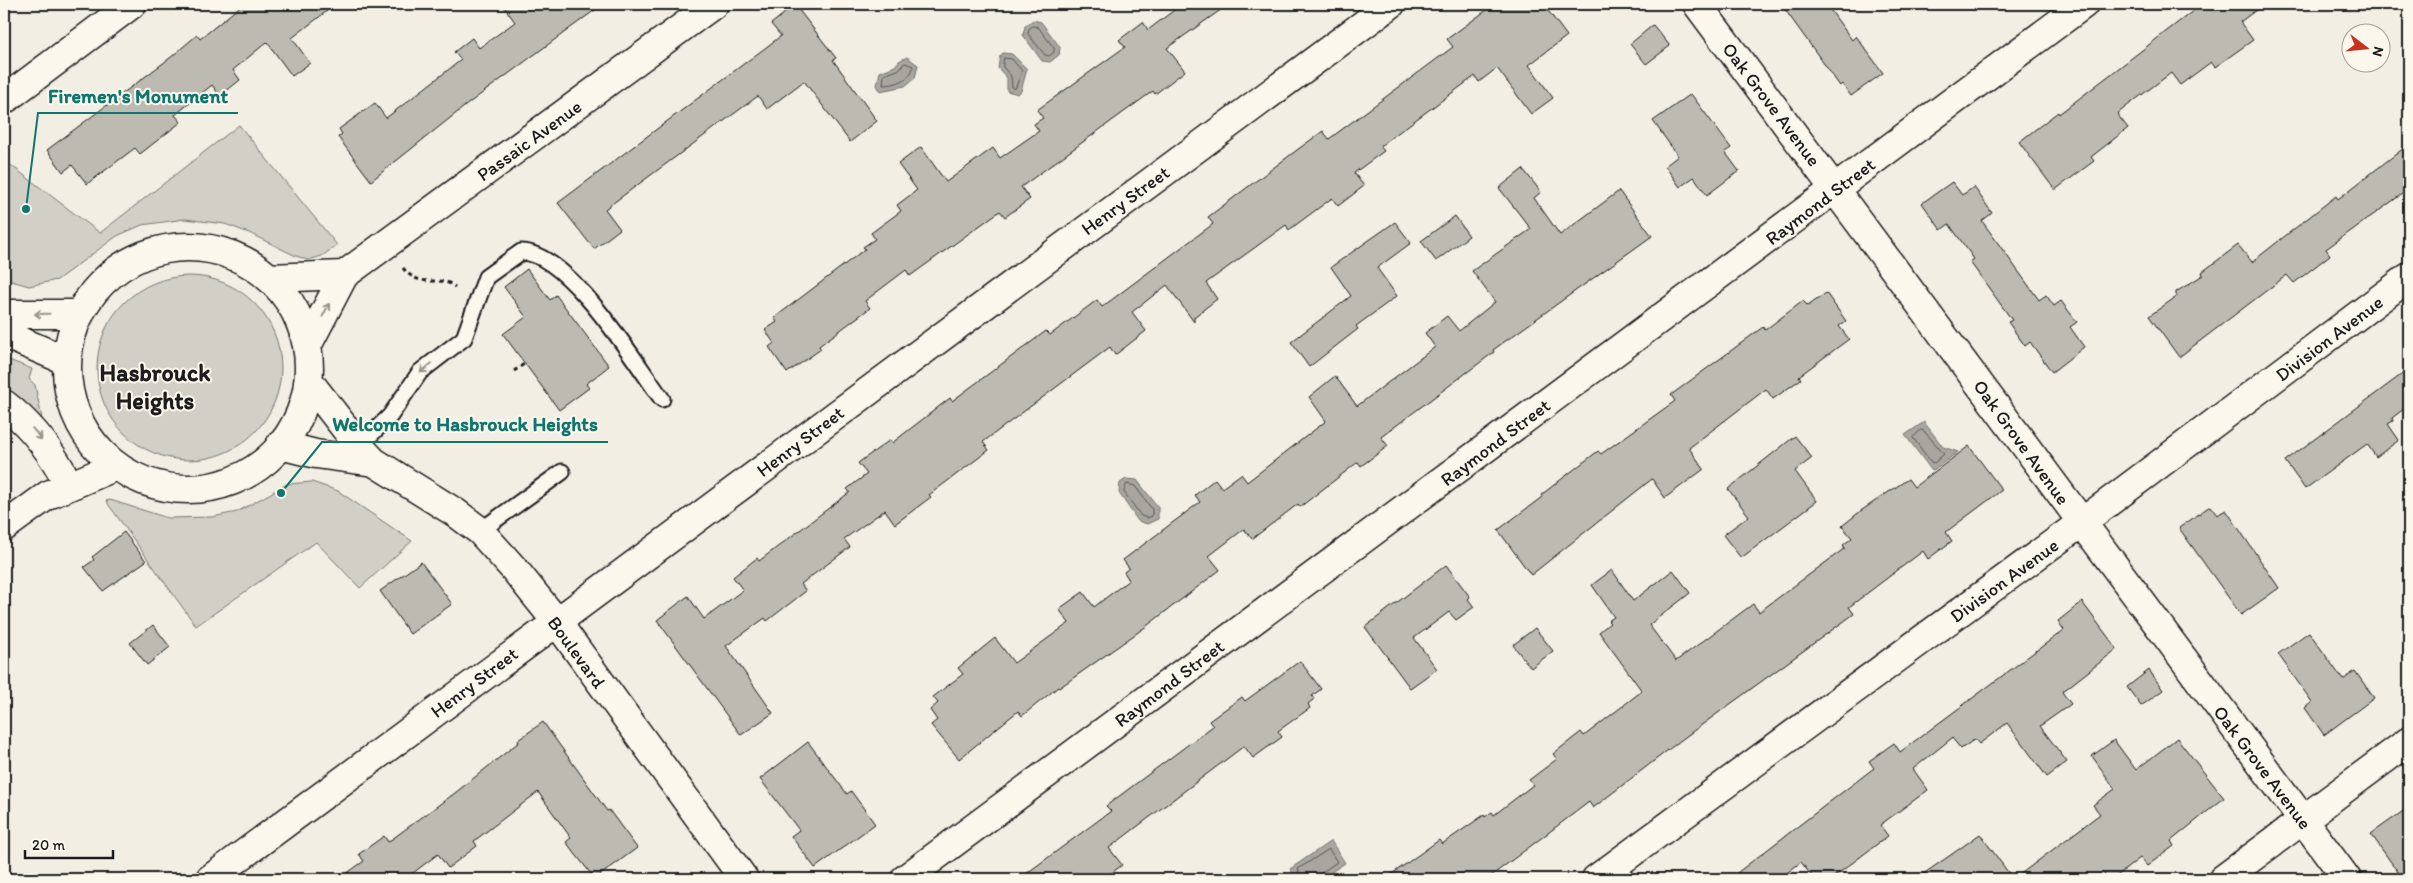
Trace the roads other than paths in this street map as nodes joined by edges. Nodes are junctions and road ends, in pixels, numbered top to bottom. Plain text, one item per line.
1 (132, 4) edge
2 (714, 4) edge
3 (1390, 4) edge
4 (1697, 4) edge
5 (2084, 4) edge
6 (4, 100) edge
7 (1835, 190) junction
8 (344, 275) junction
9 (270, 278) junction
10 (2409, 278) edge
11 (4, 314) edge
12 (80, 314) junction
13 (4, 334) edge
14 (308, 344) junction
15 (67, 361) junction
16 (310, 383) junction
17 (662, 399) dead end
18 (4, 404) edge
19 (87, 437) junction
20 (280, 445) junction
21 (367, 454) junction
22 (114, 467) junction
23 (62, 472) junction
24 (562, 472) dead end
25 (48, 495) junction
26 (2081, 523) junction
27 (4, 527) edge
28 (480, 532) junction
29 (556, 621) junction
30 (2409, 741) edge
31 (2303, 820) junction
32 (210, 879) edge
33 (744, 879) edge
34 (905, 879) edge
35 (1596, 879) edge
36 (2223, 879) edge
37 (2347, 879) edge

1 - 6 street
2 - 8 street, Passaic Avenue
3 - 29 street, Henry Street
4 - 7 street, Oak Grove Avenue
5 - 7 street, Raymond Street
7 - 26 street, Oak Grove Avenue
7 - 34 street, Raymond Street
8 - 9 street
14 -> 8 street, Passaic Avenue
9 - 12 street
9 - 14 street
10 - 26 street, Division Avenue
12 -> 11 street
12 - 15 street
13 - 15 street
14 - 16 street
15 - 19 street
16 - 20 street
16 - 21 street, Boulevard
17 -> 21 lane
18 -> 23 street
19 - 22 street
19 - 23 street
20 - 21 street, Boulevard
20 - 22 street
21 - 28 street, Boulevard
22 - 25 street
23 - 25 street
24 - 28 lane
25 - 27 street
26 - 31 street, Oak Grove Avenue
26 - 35 street, Division Avenue
28 - 29 street, Boulevard
29 - 32 street, Henry Street
29 - 33 street, Boulevard
30 - 31 street
31 - 36 street
31 - 37 street, Oak Grove Avenue

